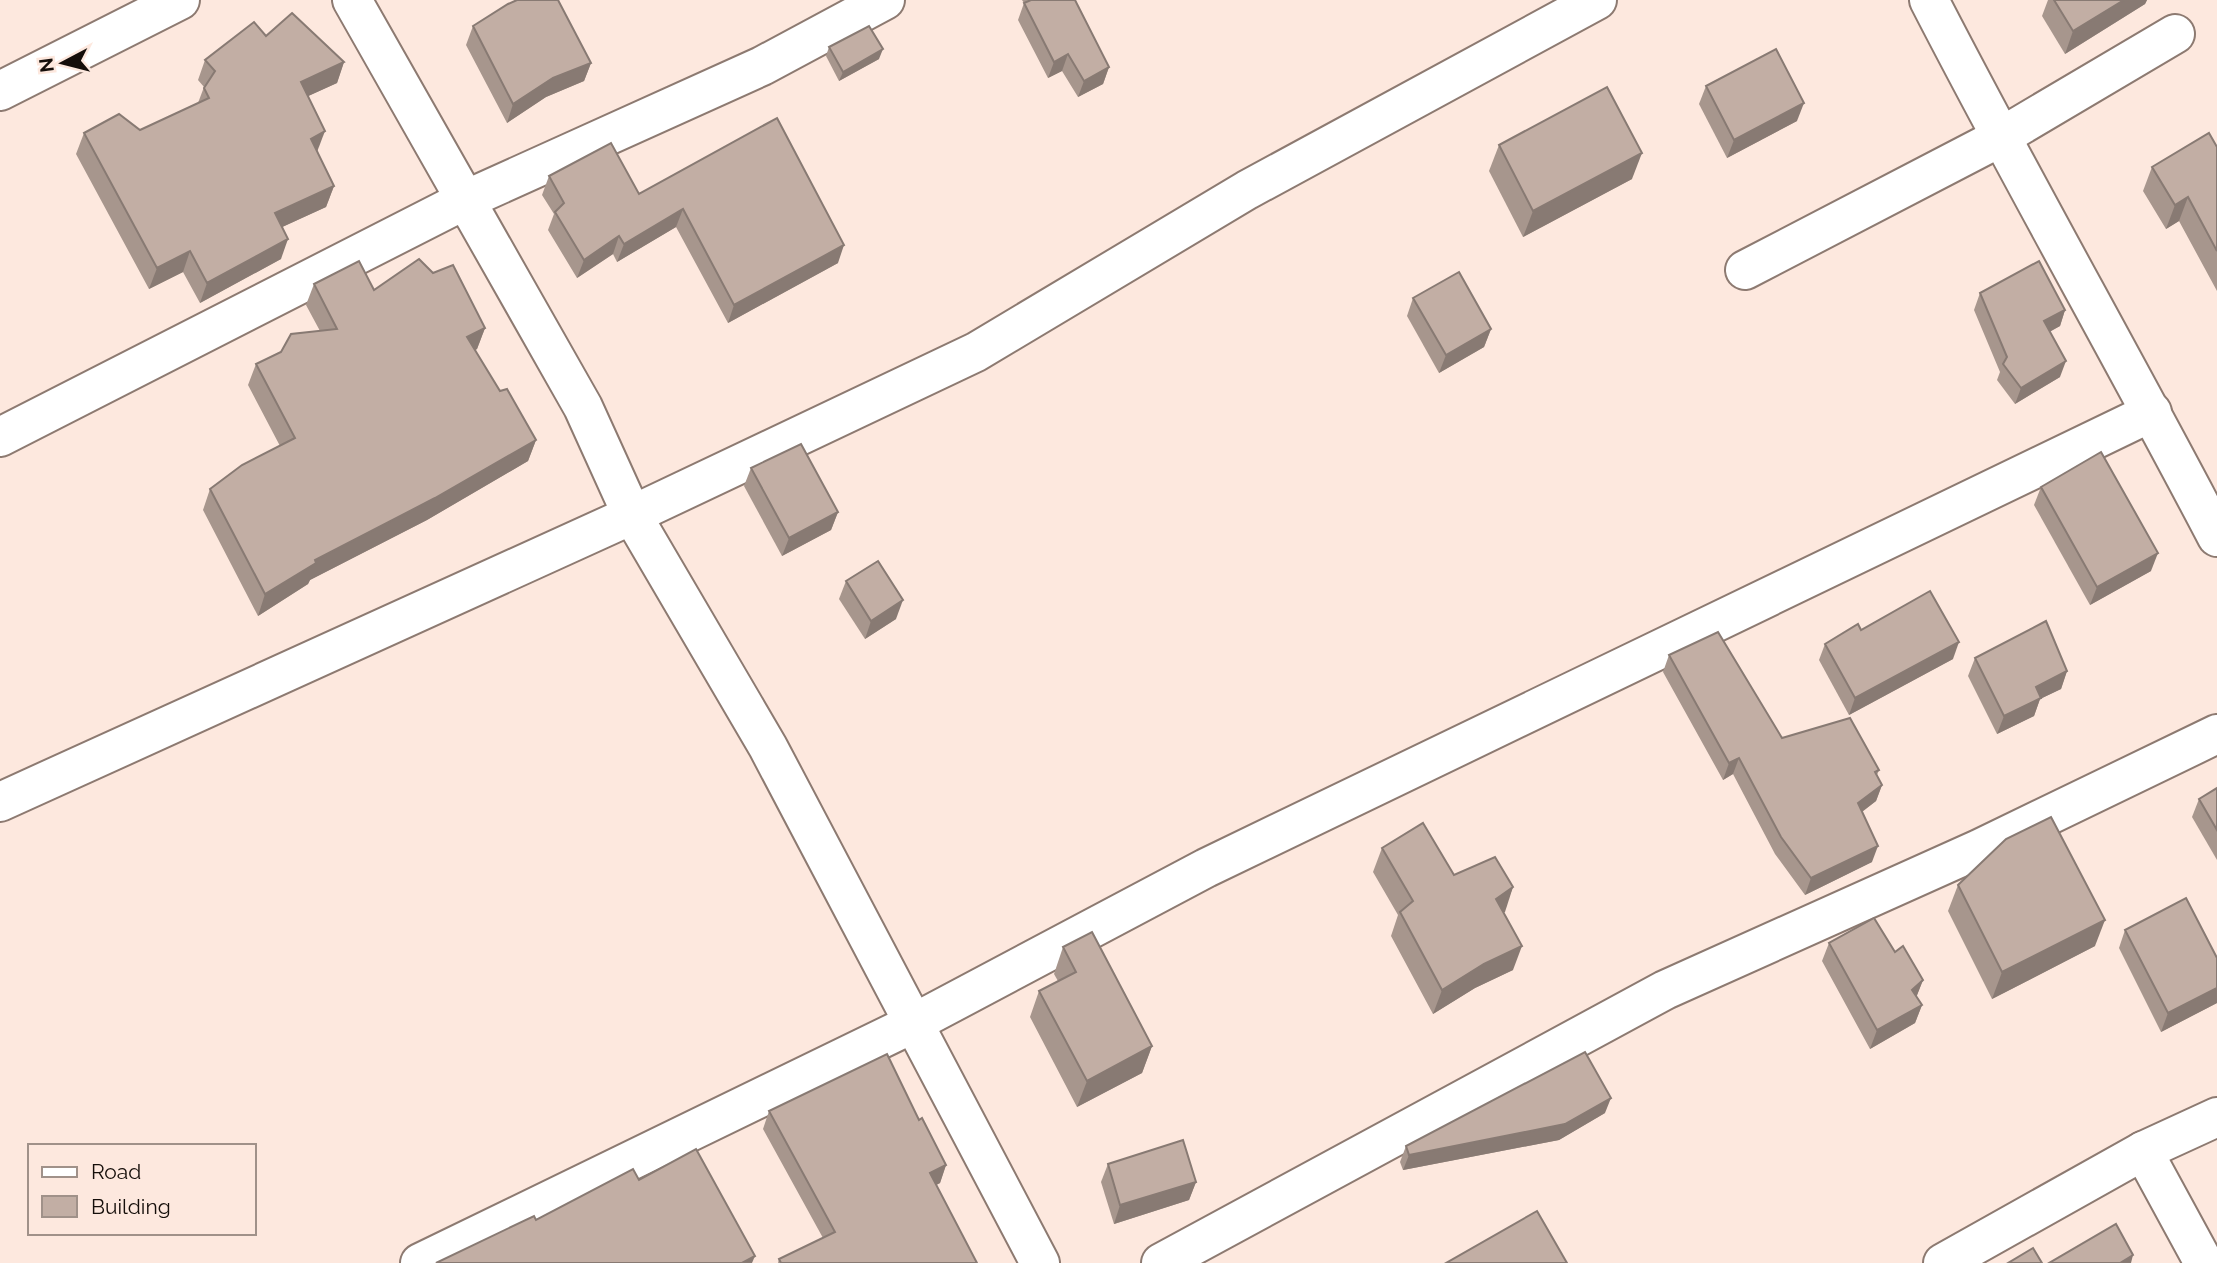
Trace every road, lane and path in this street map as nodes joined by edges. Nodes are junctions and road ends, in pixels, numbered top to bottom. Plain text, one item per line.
1 (180, 0) edge
2 (352, 0) edge
3 (885, 0) edge
4 (1597, 0) edge
5 (1929, 0) edge
6 (2175, 34) dead end
7 (0, 91) edge
8 (2000, 138) junction
9 (463, 201) junction
10 (1745, 270) dead end
11 (2152, 412) junction
12 (0, 436) edge
13 (632, 515) junction
14 (2217, 537) edge
15 (2217, 734) edge
16 (0, 802) edge
17 (912, 1024) junction
18 (2217, 1117) edge
19 (2143, 1151) junction
20 (420, 1263) edge
21 (1040, 1263) edge
22 (1161, 1263) edge
23 (1943, 1263) edge
24 (2204, 1263) edge

1 - 7 street
2 - 9 street
3 - 9 street
4 - 13 street
5 - 8 street
6 - 8 street
8 - 10 street
8 - 11 street
9 - 12 street
9 - 13 street
11 - 14 street
11 - 17 street
13 - 16 street
13 - 17 street
15 - 22 street
17 - 20 street
17 - 21 street
18 - 19 street
19 - 23 street
19 - 24 street

